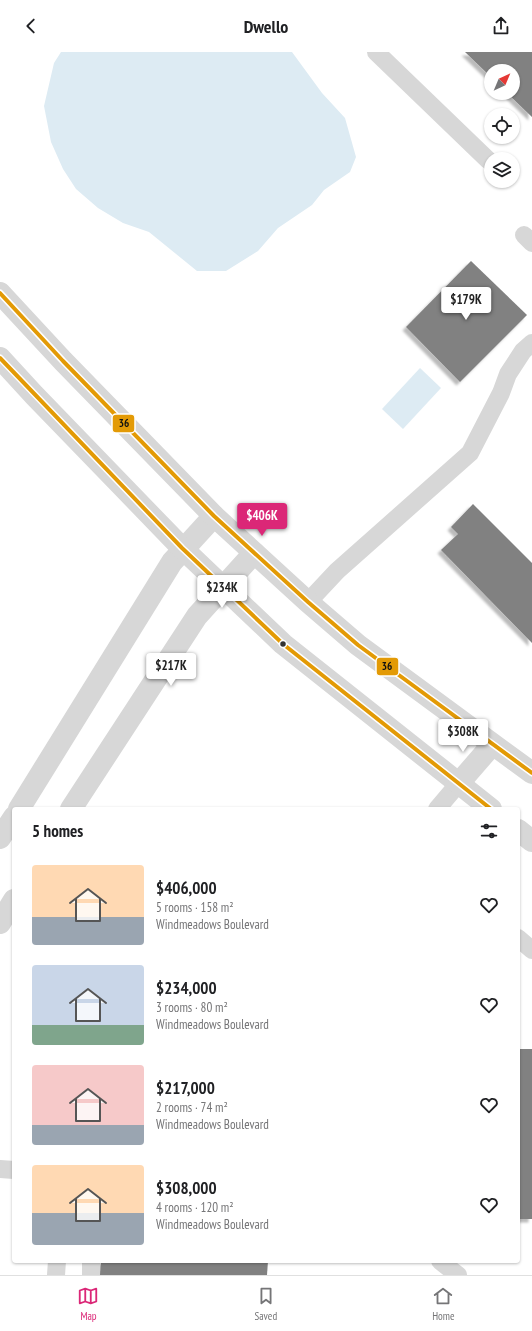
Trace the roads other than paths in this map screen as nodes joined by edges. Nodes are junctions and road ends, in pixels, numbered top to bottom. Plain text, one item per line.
1 (376, 52) edge
2 (484, 156) edge
3 (0, 293) edge
4 (532, 343) edge
5 (0, 358) edge
6 (214, 516) junction
7 (182, 548) junction
8 (254, 553) junction
9 (223, 587) junction
10 (308, 602) junction
11 (492, 745) junction
12 (532, 772) edge
13 (459, 783) junction
14 (20, 807) edge
15 (72, 807) edge
16 (439, 807) edge
17 (489, 807) edge
18 (12, 820) edge
19 (520, 832) edge
20 (0, 838) edge
21 (532, 841) edge
22 (520, 940) edge
23 (532, 950) edge
24 (0, 1169) edge
25 (12, 1170) edge
26 (56, 1263) edge
27 (91, 1263) edge
28 (56, 1275) edge
29 (91, 1275) edge

1 - 2 lane
3 - 6 street
4 - 10 lane
5 - 7 street
6 - 7 street
6 - 8 street
7 - 9 street
7 - 14 street
8 - 9 street
8 - 10 street
9 - 13 street
9 - 15 street
10 - 11 street
11 - 12 street
11 - 13 street
13 - 16 lane
13 - 17 street
18 - 20 street
19 - 21 street
22 - 23 lane
24 - 25 lane
26 - 28 lane
27 - 29 lane

